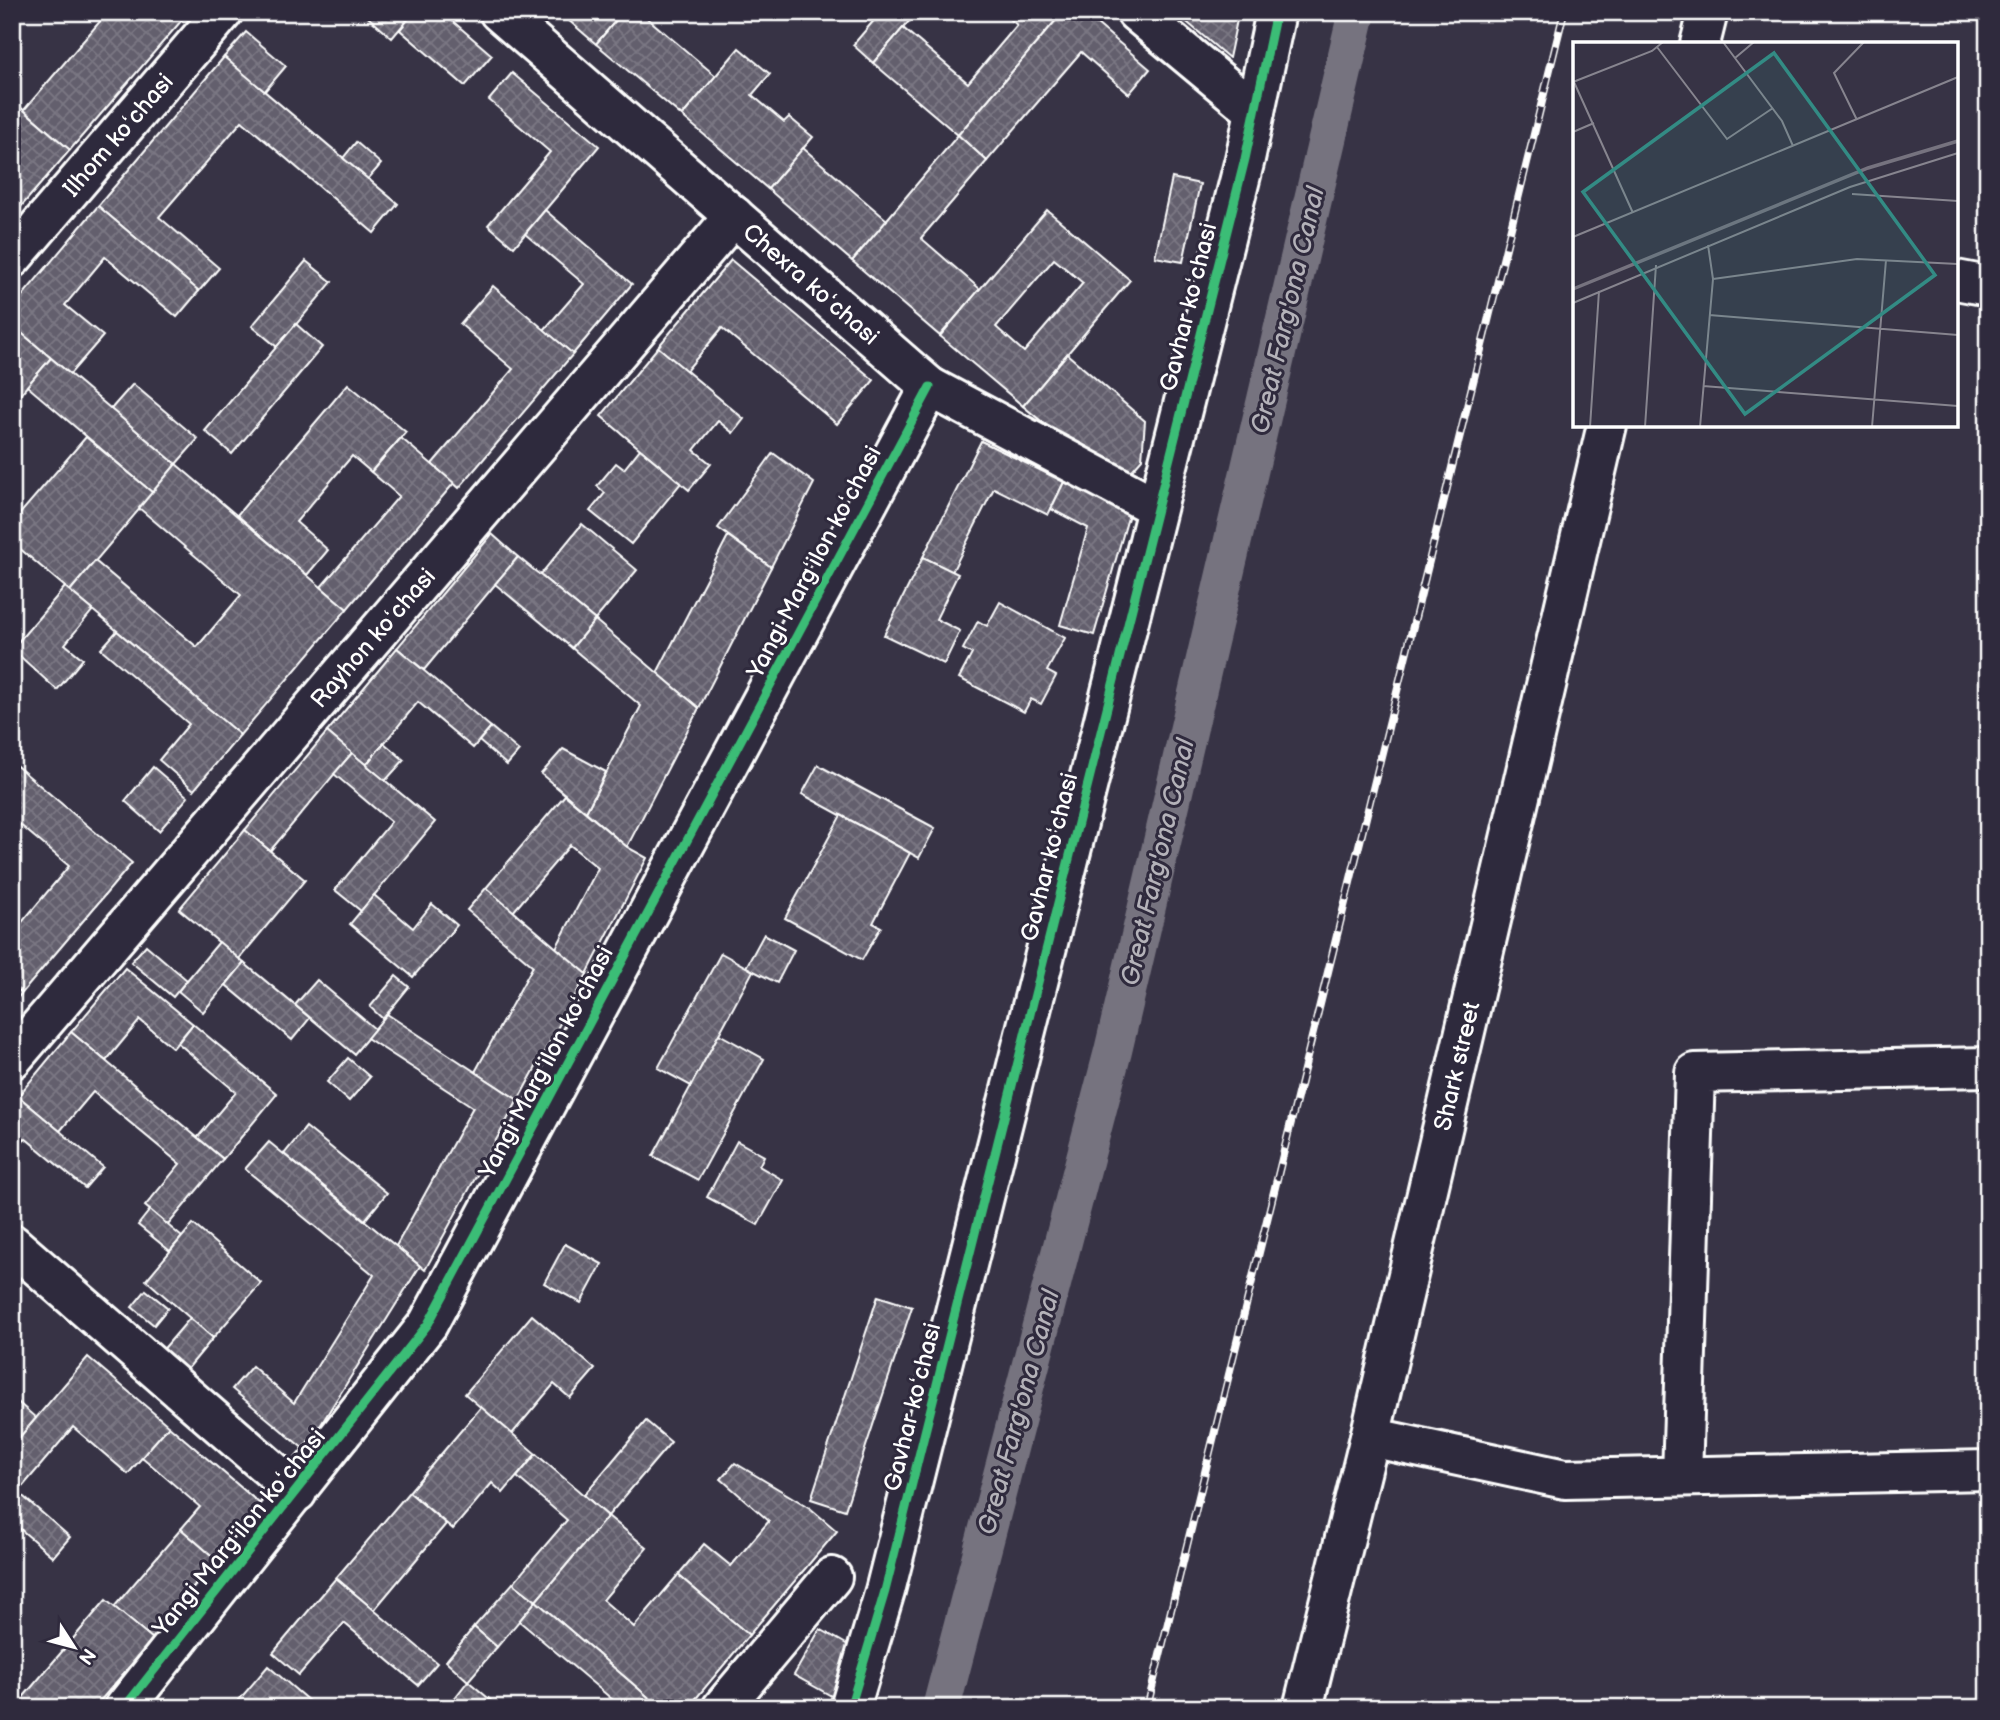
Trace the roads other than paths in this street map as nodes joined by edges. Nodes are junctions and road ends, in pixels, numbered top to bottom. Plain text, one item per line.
1 (223, 12) edge
2 (499, 12) edge
3 (1136, 12) edge
4 (1276, 12) edge
5 (1708, 12) edge
6 (1700, 42) edge
7 (1255, 111) junction
8 (734, 216) junction
9 (12, 258) edge
10 (1958, 280) edge
11 (1988, 286) edge
12 (930, 387) junction
13 (1607, 427) edge
14 (1156, 507) junction
15 (12, 1059) edge
16 (1988, 1067) edge
17 (12, 1244) edge
18 (1370, 1437) junction
19 (1988, 1469) edge
20 (1682, 1476) junction
21 (297, 1492) junction
22 (832, 1577) dead end
23 (124, 1708) edge
24 (722, 1708) edge
25 (850, 1708) edge
26 (1303, 1708) edge

1 - 9 street, Ilhom koʻchasi
2 - 8 street, Chexra koʻchasi
3 - 7 street
4 - 7 street, Gavhar koʻchasi
5 - 6 street
7 - 14 street, Gavhar koʻchasi
8 - 12 street, Chexra koʻchasi
8 - 15 street, Rayhon koʻchasi
10 - 11 street
12 - 14 street, Chexra koʻchasi
12 - 21 street, Yangi Margʻilon koʻchasi
13 - 18 street, Shark street
14 - 25 street, Gavhar koʻchasi
16 - 20 street
17 - 21 street
18 - 20 street
18 - 26 street, Shark street
19 - 20 street
21 - 23 street, Yangi Margʻilon koʻchasi
22 - 24 street

